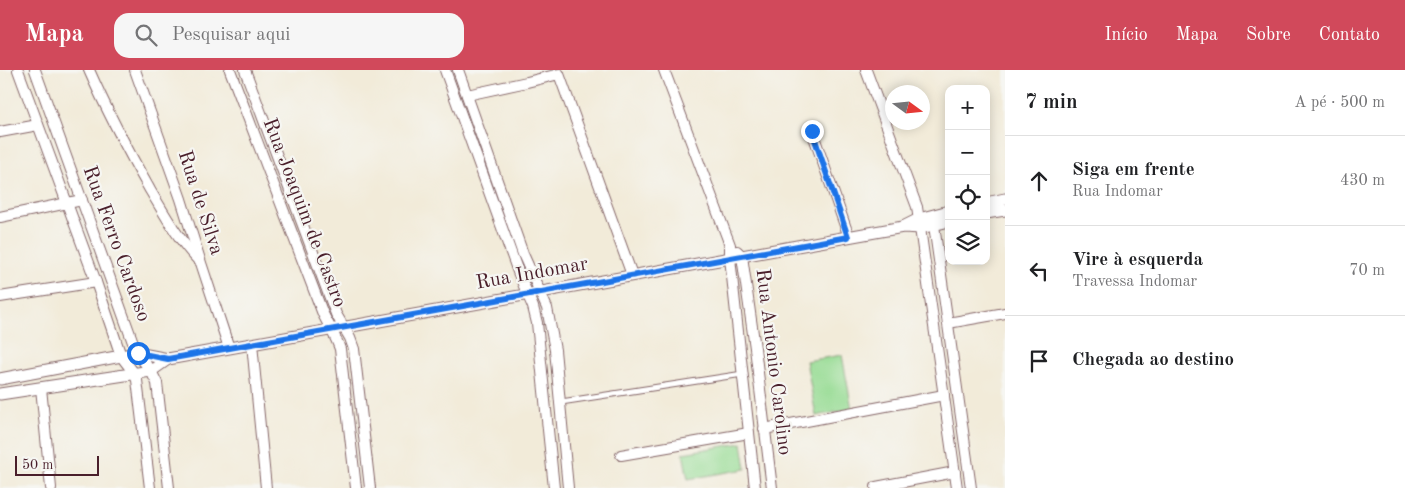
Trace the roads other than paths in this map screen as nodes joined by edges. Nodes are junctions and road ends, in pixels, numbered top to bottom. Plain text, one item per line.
1 (18, 70) edge
2 (35, 70) edge
3 (89, 70) edge
4 (135, 70) edge
5 (230, 70) edge
6 (245, 70) edge
7 (445, 70) edge
8 (458, 70) edge
9 (664, 70) edge
10 (866, 70) edge
11 (466, 95) junction
12 (38, 125) junction
13 (812, 131) dead end
14 (0, 132) edge
15 (1005, 199) edge
16 (82, 200) junction
17 (990, 202) edge
18 (66, 203) junction
19 (1005, 210) edge
20 (990, 212) edge
21 (945, 213) edge
22 (0, 218) edge
23 (945, 221) edge
24 (926, 222) junction
25 (848, 237) junction
26 (730, 245) junction
27 (742, 256) junction
28 (730, 258) junction
29 (201, 262) junction
30 (632, 276) junction
31 (96, 282) junction
32 (540, 292) junction
33 (527, 294) junction
34 (0, 297) edge
35 (1005, 314) edge
36 (948, 323) junction
37 (344, 327) junction
38 (330, 330) junction
39 (252, 344) junction
40 (229, 348) junction
41 (755, 348) junction
42 (740, 351) junction
43 (138, 353) junction
44 (121, 356) junction
45 (168, 359) junction
46 (151, 371) junction
47 (134, 373) junction
48 (743, 374) junction
49 (0, 379) edge
50 (41, 388) junction
51 (0, 394) edge
52 (944, 395) junction
53 (561, 402) junction
54 (161, 421) junction
55 (143, 424) junction
56 (764, 429) junction
57 (749, 433) junction
58 (621, 455) dead end
59 (166, 462) junction
60 (147, 466) junction
61 (955, 472) junction
62 (876, 487) edge
63 (51, 488) edge
64 (150, 488) edge
65 (169, 488) edge
66 (266, 488) edge
67 (356, 488) edge
68 (370, 488) edge
69 (554, 488) edge
70 (568, 488) edge
71 (756, 488) edge
72 (772, 488) edge
73 (957, 488) edge
74 (970, 488) edge

1 - 12 street, Rua Ferro Cardoso
2 - 16 street, Rua Ferro Cardoso
3 - 29 street
4 - 29 street, Rua de Silva
5 - 38 street, Rua Joaquim de Castro
6 - 37 street, Rua Joaquim de Castro
7 - 33 street
8 - 11 street
9 - 26 street, Rua Antonio Carolino
10 - 24 street
11 - 30 street
11 - 32 street
12 - 14 street
12 - 18 street, Rua Ferro Cardoso
13 - 25 street
15 - 17 street
16 - 18 street
16 - 43 street, Rua Ferro Cardoso
18 - 22 street
18 - 31 street, Rua Ferro Cardoso
19 - 20 street
21 - 24 street, Rua Indomar
23 - 24 street, Rua Indomar
24 - 25 street, Rua Indomar
24 - 36 street
24 - 52 street
25 - 27 street, Rua Indomar
26 - 27 street, Rua Antonio Carolino
26 - 28 street, Rua Antonio Carolino
27 - 28 street, Rua Indomar
27 - 41 street, Rua Antonio Carolino
28 - 30 street, Rua Indomar
28 - 42 street, Rua Antonio Carolino
29 - 40 street, Rua de Silva
30 - 32 street, Rua Indomar
31 - 34 street
31 - 44 street, Rua Ferro Cardoso
32 - 33 street, Rua Indomar
32 - 53 street
33 - 37 street, Rua Indomar
33 - 69 street
35 - 36 street
36 - 74 street
37 - 38 street, Rua Indomar
37 - 68 street, Rua Joaquim de Castro
38 - 39 street, Rua Indomar
38 - 67 street, Rua Joaquim de Castro
39 - 40 street, Rua Indomar
39 - 66 street
40 - 45 street, Rua Indomar
41 - 42 street
41 - 56 street, Rua Antonio Carolino
42 - 48 street, Rua Antonio Carolino
43 - 44 street, Rua Indomar
43 - 45 street, Rua Indomar
43 - 46 street, Rua Ferro Cardoso
44 - 47 street, Rua Ferro Cardoso
44 - 49 street, Rua Indomar
45 - 46 street, Rua Indomar
46 - 47 street, Rua Indomar
46 - 54 street, Rua Ferro Cardoso
47 - 50 street, Rua Indomar
47 - 55 street, Rua Ferro Cardoso
48 - 53 lane
48 - 57 street, Rua Antonio Carolino
50 - 51 street, Rua Indomar
50 - 63 street
52 - 56 street
52 - 61 street
53 - 70 street
54 - 55 street
54 - 59 street, Rua Ferro Cardoso
55 - 60 street, Rua Ferro Cardoso
56 - 72 street, Rua Antonio Carolino
57 - 58 street
57 - 71 street, Rua Antonio Carolino
59 - 60 street
59 - 65 street, Rua Ferro Cardoso
60 - 64 street, Rua Ferro Cardoso
61 - 62 street
61 - 73 street

